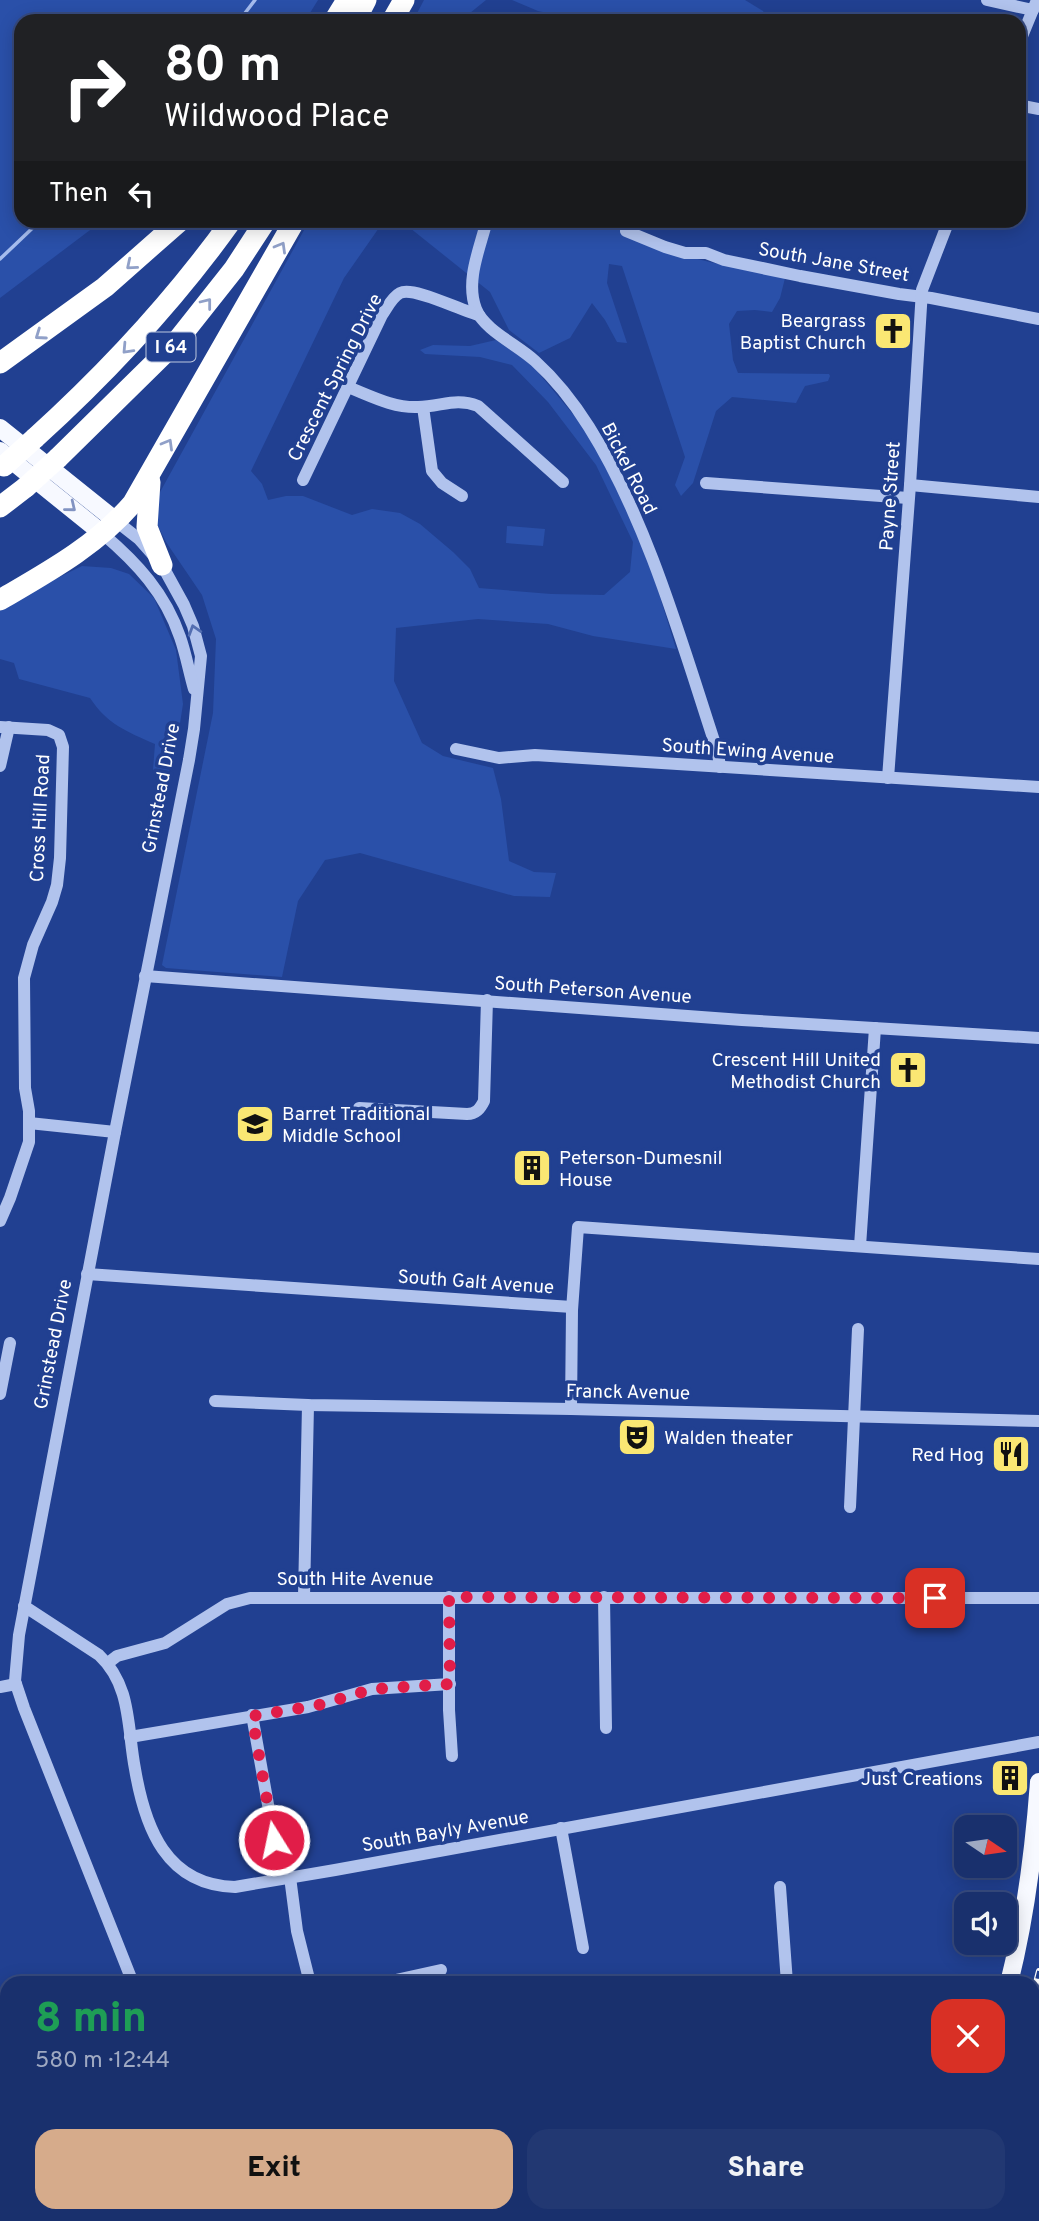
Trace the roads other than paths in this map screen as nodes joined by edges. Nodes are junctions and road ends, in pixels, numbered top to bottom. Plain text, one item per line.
1 (987, 0) edge
2 (1035, 5) edge
3 (1026, 27) edge
4 (172, 228) edge
5 (226, 228) edge
6 (261, 228) edge
7 (290, 228) edge
8 (485, 228) edge
9 (946, 228) edge
10 (626, 231) dead end
11 (922, 297) junction
12 (480, 316) junction
13 (1039, 318) edge
14 (0, 363) edge
15 (348, 387) junction
16 (423, 407) junction
17 (0, 428) edge
18 (1, 462) edge
19 (153, 471) junction
20 (303, 480) dead end
21 (563, 482) dead end
22 (706, 483) dead end
23 (909, 491) junction
24 (462, 496) dead end
25 (1039, 497) edge
26 (0, 507) edge
27 (110, 527) junction
28 (162, 565) junction
29 (0, 600) edge
30 (196, 698) junction
31 (5, 727) edge
32 (456, 749) dead end
33 (0, 766) edge
34 (719, 767) junction
35 (888, 778) junction
36 (1039, 787) edge
37 (145, 976) junction
38 (486, 1000) junction
39 (875, 1028) junction
40 (1039, 1038) edge
41 (359, 1108) dead end
42 (29, 1123) junction
43 (114, 1132) junction
44 (0, 1222) edge
45 (860, 1246) junction
46 (1039, 1259) edge
47 (87, 1274) junction
48 (572, 1307) junction
49 (858, 1329) dead end
50 (10, 1343) dead end
51 (0, 1394) edge
52 (215, 1401) dead end
53 (308, 1405) junction
54 (571, 1409) junction
55 (854, 1416) junction
56 (1039, 1421) edge
57 (850, 1507) dead end
58 (304, 1597) junction
59 (449, 1597) junction
60 (604, 1597) junction
61 (1039, 1598) edge
62 (24, 1606) junction
63 (108, 1663) junction
64 (16, 1684) junction
65 (450, 1684) junction
66 (0, 1688) edge
67 (252, 1716) junction
68 (606, 1728) dead end
69 (130, 1737) junction
70 (1039, 1742) edge
71 (452, 1756) dead end
72 (1039, 1782) edge
73 (561, 1828) junction
74 (1037, 1843) edge
75 (279, 1866) dead end
76 (290, 1877) junction
77 (780, 1887) dead end
78 (583, 1948) dead end
79 (441, 1970) dead end
80 (130, 1976) edge
81 (308, 1976) edge
82 (414, 1976) edge
83 (786, 1976) edge
84 (1011, 1976) edge

1 - 2 street
2 - 3 street
4 -> 14 highway
5 -> 18 highway, I 64, bridge
26 -> 6 highway, I 64, bridge
19 -> 7 highway
8 - 12 street
9 - 11 street, Payne Street
10 - 11 street, South Jane Street
11 - 13 street, South Jane Street
11 - 23 street, Payne Street
12 - 15 street, Crescent Spring Drive
12 - 34 street, Bickel Road
15 - 16 street
15 - 20 street, Crescent Spring Drive
16 - 21 street
16 - 24 street
17 - 27 main road, Grinstead Drive
18 -> 27 main road, Grinstead Drive
19 - 27 highway
19 - 28 highway
22 - 23 street
23 - 25 street
23 - 35 street, Payne Street
27 - 28 street, Grinstead Drive
27 - 29 highway
27 - 30 street, Grinstead Drive
30 -> 28 street, Grinstead Drive
30 - 37 street, Grinstead Drive
31 - 33 street
31 - 42 street, Cross Hill Road
32 - 34 street, South Ewing Avenue
34 - 35 street, South Ewing Avenue
35 - 36 street, South Ewing Avenue
37 - 38 street, South Peterson Avenue
37 - 43 street, Grinstead Drive
38 - 39 street, South Peterson Avenue
38 - 41 street
39 - 40 street, South Peterson Avenue
39 - 45 street
42 - 43 street
42 - 44 street
43 - 47 street, Grinstead Drive
45 - 46 street, South Galt Avenue
45 - 48 street, South Galt Avenue
47 - 48 street, South Galt Avenue
47 - 62 street, Grinstead Drive
48 - 54 street
49 - 55 street
50 - 51 street
52 - 53 street, Franck Avenue
53 - 54 street, Franck Avenue
53 - 58 street
54 - 55 street, Franck Avenue
55 - 56 street, Franck Avenue
55 - 57 street
58 - 59 street, South Hite Avenue
58 - 63 street, South Hite Avenue
59 - 60 street, South Hite Avenue
59 - 65 street
60 - 61 street, South Hite Avenue
60 - 68 street
62 - 63 street, South Bayly Avenue
62 - 64 street, Grinstead Drive
63 - 69 street, South Bayly Avenue
64 - 66 street
64 - 80 street, Grinstead Drive
65 - 67 street
65 - 71 street
67 - 69 street
67 - 75 street
69 - 76 street, South Bayly Avenue
70 - 73 street, South Bayly Avenue
72 - 74 main road
73 - 76 street, South Bayly Avenue
73 - 78 street
74 - 84 main road
76 - 81 street
77 - 83 street
79 - 82 street

